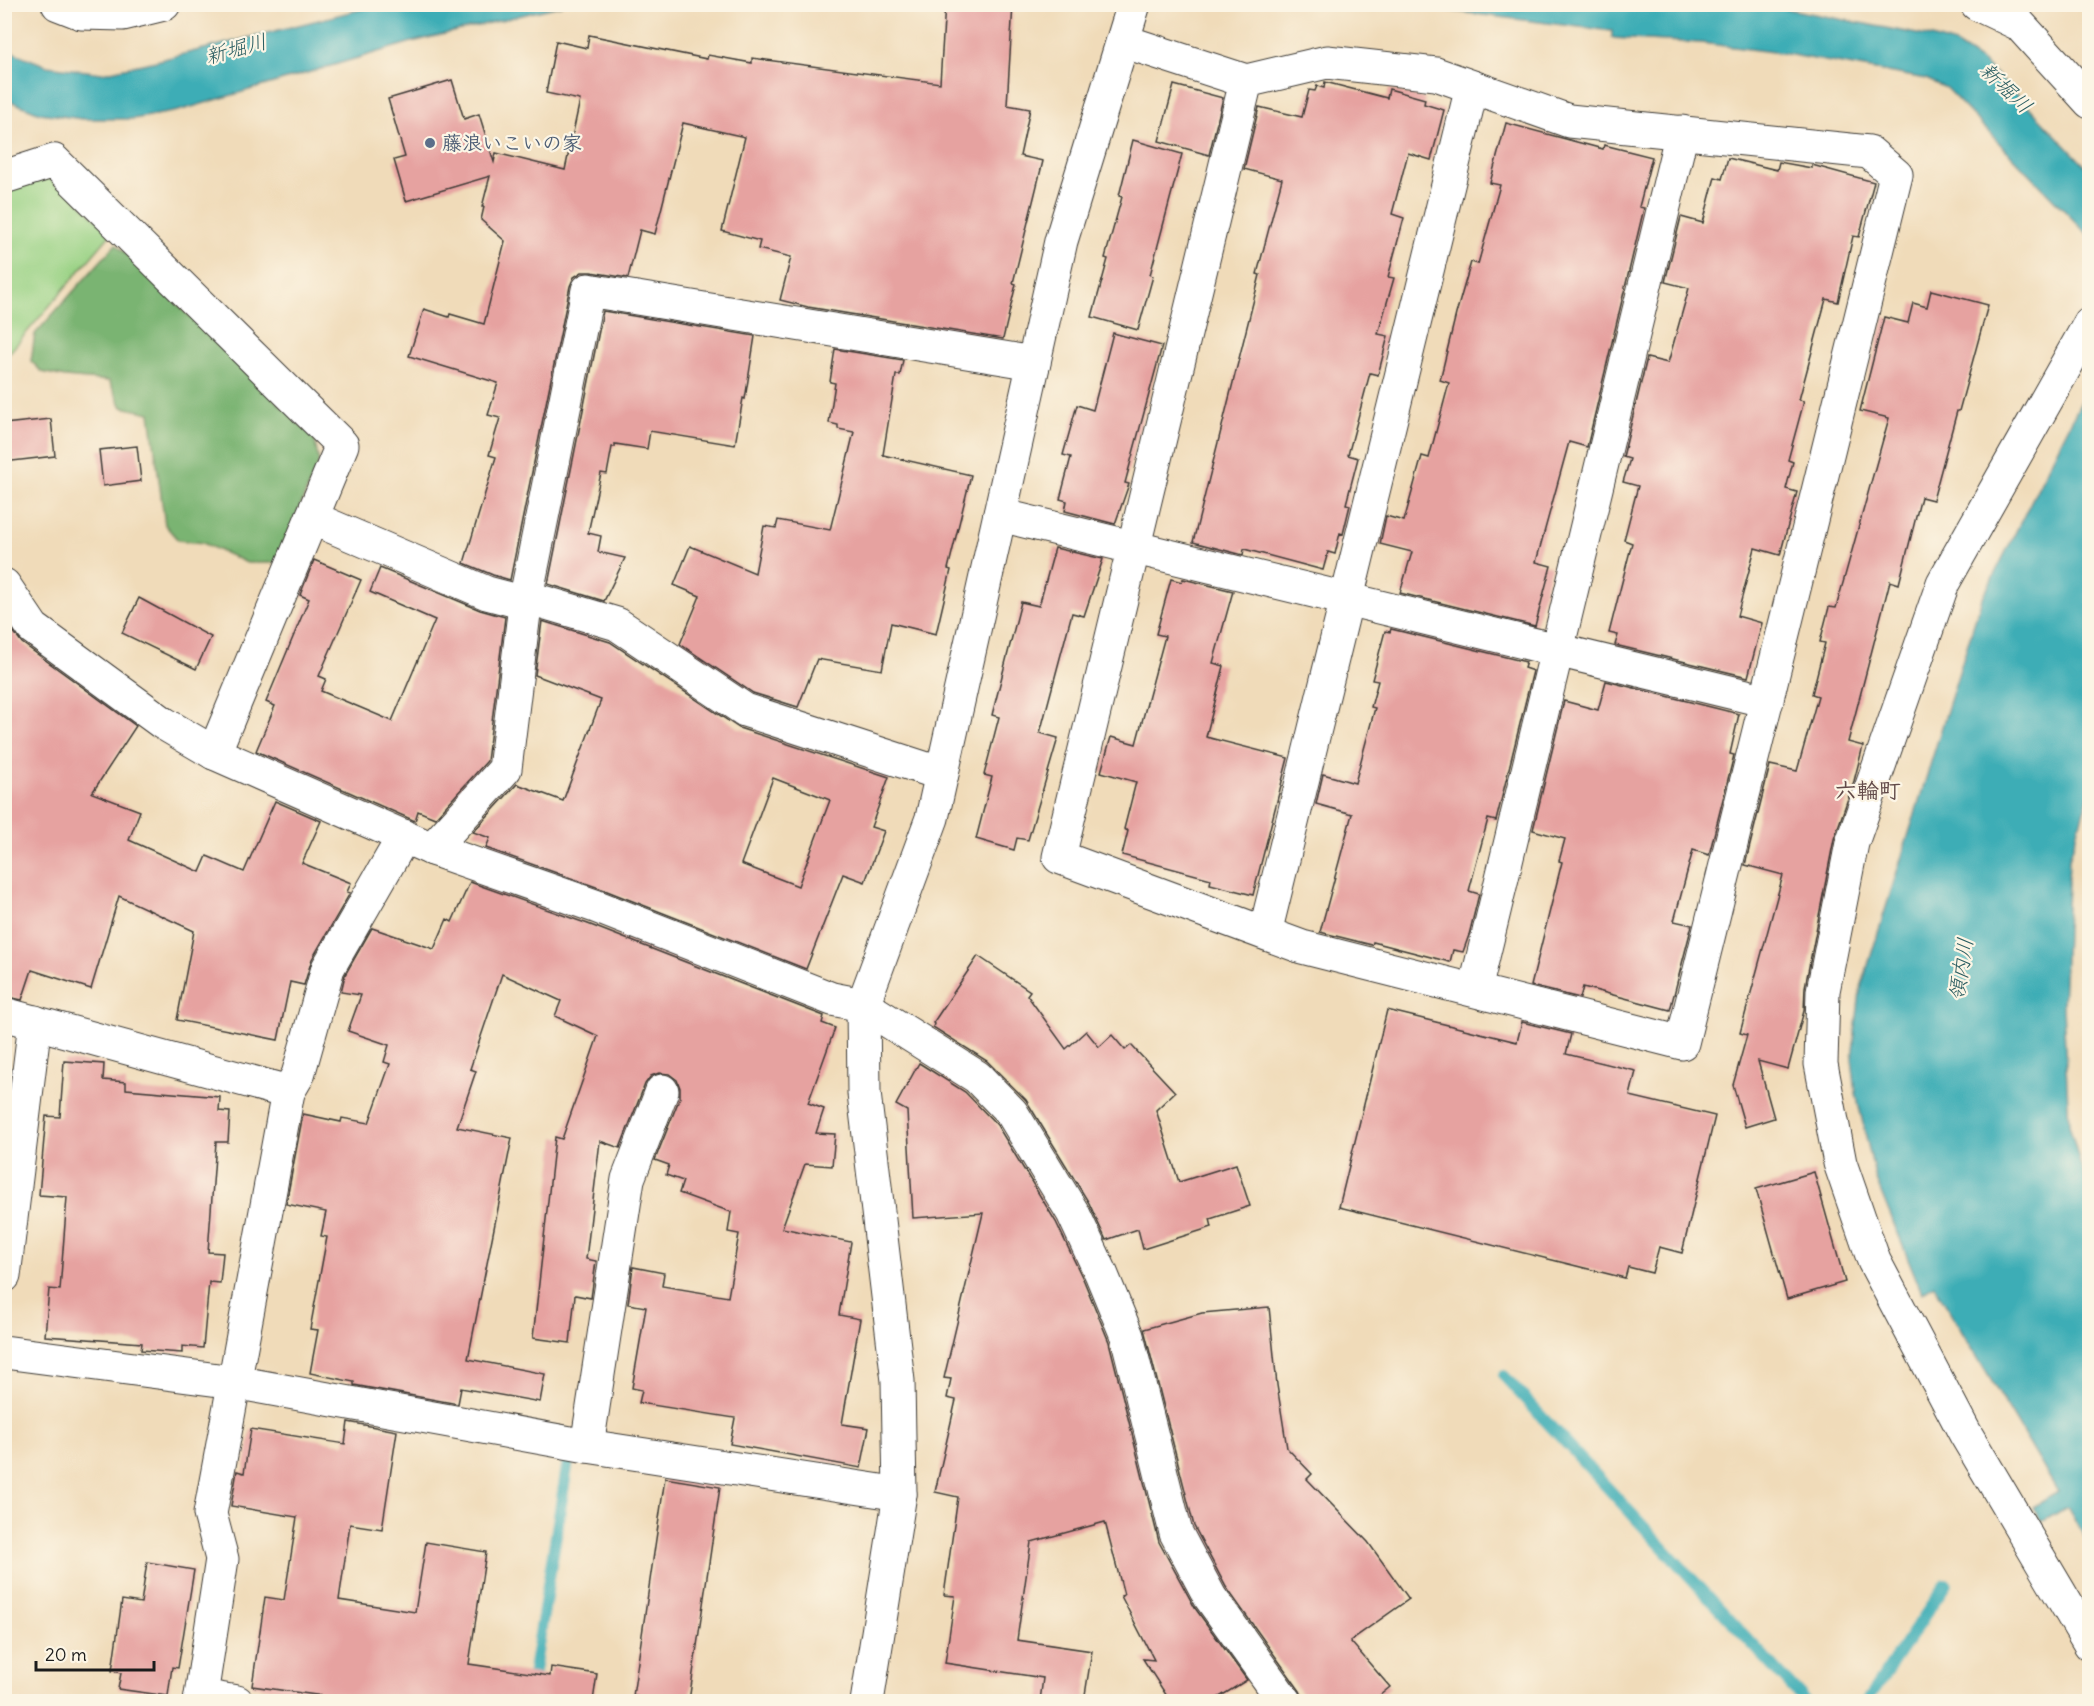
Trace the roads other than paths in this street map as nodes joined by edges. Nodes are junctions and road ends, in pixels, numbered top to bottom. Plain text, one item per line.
1 (58, 4) edge
2 (164, 4) edge
3 (1134, 4) edge
4 (1977, 4) edge
5 (124, 9) edge
6 (1123, 40) junction
7 (1246, 81) junction
8 (1472, 87) junction
9 (2090, 102) edge
10 (1682, 132) junction
11 (4, 177) edge
12 (2090, 323) edge
13 (1034, 363) junction
14 (1000, 515) junction
15 (312, 518) junction
16 (1134, 548) junction
17 (4, 585) edge
18 (525, 600) junction
19 (1347, 600) junction
20 (1557, 651) junction
21 (1767, 701) junction
22 (214, 753) junction
23 (942, 774) junction
24 (418, 842) junction
25 (1265, 933) junction
26 (1475, 990) junction
27 (863, 1005) junction
28 (20, 1018) edge
29 (662, 1091) dead end
30 (288, 1092) junction
31 (4, 1276) edge
32 (4, 1352) edge
33 (234, 1383) junction
34 (587, 1446) junction
35 (900, 1494) junction
36 (2090, 1644) edge
37 (1277, 1697) edge
38 (201, 1699) edge
39 (237, 1701) edge
40 (867, 1701) edge

1 - 5 street
2 - 5 street
3 - 6 street
4 - 9 street
6 - 7 street
6 - 13 street
7 - 8 street
7 - 16 street
8 - 10 street
8 - 19 street
10 - 20 street
10 - 21 street
11 - 15 street
12 - 36 street
13 - 14 street
13 - 18 street
14 - 16 street
14 - 23 street
15 - 18 street
15 - 22 street
16 - 19 street
16 - 25 street
17 - 22 street
18 - 23 street
18 - 24 street
19 - 20 street
19 - 25 street
20 - 21 street
20 - 26 street
21 - 26 street
22 - 24 street
23 - 27 street
24 - 27 street
24 - 30 street
25 - 26 street
27 - 35 street
27 - 37 street
28 - 30 street
28 - 31 street
29 - 34 street
30 - 33 street
32 - 33 street
33 - 34 street
33 - 38 street
34 - 35 street
35 - 40 street
38 - 39 street

